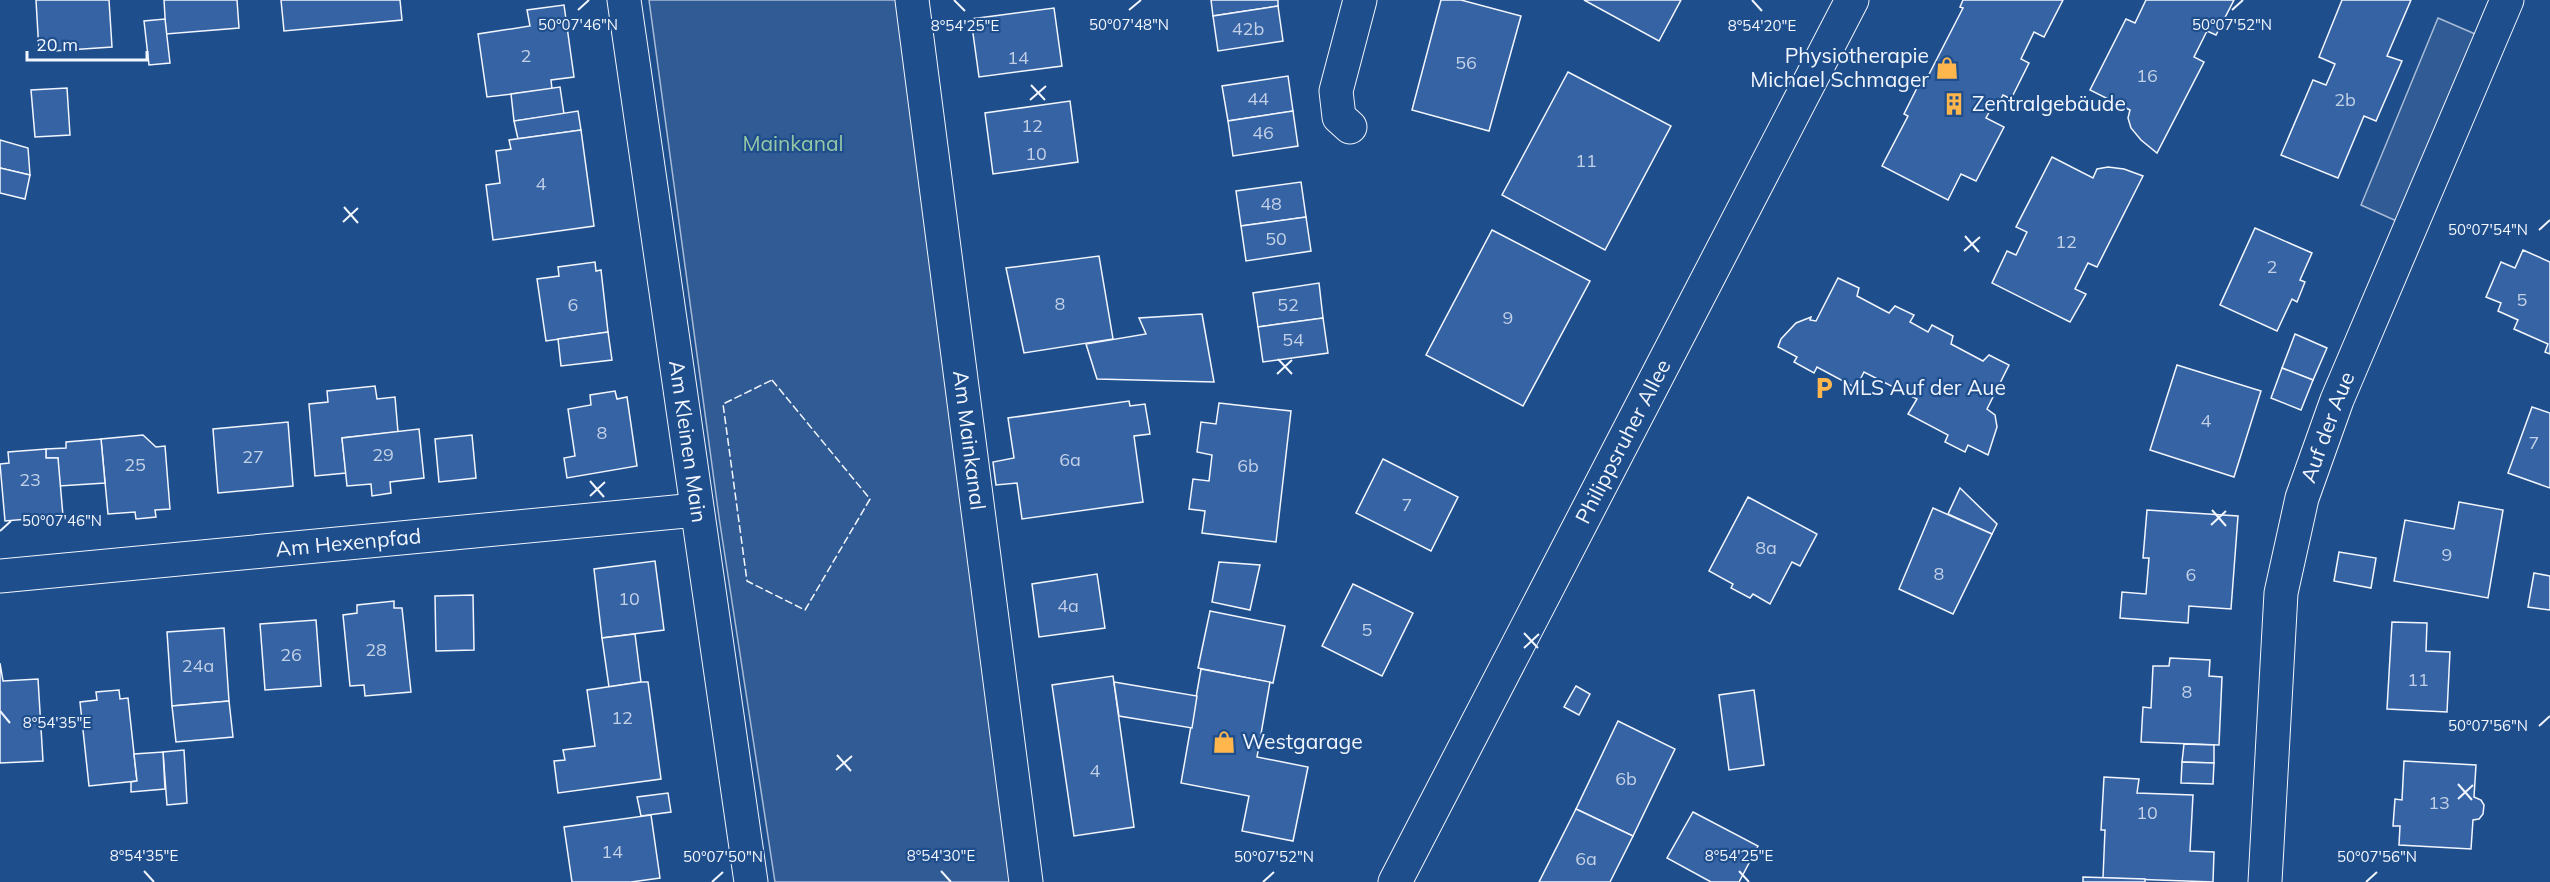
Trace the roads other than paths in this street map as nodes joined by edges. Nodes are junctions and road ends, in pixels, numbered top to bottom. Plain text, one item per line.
1 (624, 0) edge
2 (912, 0) edge
3 (1360, 0) edge
4 (1852, 0) edge
5 (2507, 0) edge
6 (1350, 127) dead end
7 (696, 510) junction
8 (0, 576) edge
9 (751, 882) edge
10 (1026, 882) edge
11 (1395, 882) edge
12 (2265, 882) edge

1 - 7 street, Am Kleinen Main
2 - 10 street, Am Mainkanal
3 - 6 street
4 - 11 street, Philippsruher Allee
5 - 12 street, Auf der Aue
7 - 8 street, Am Hexenpfad
7 - 9 street, Am Kleinen Main

